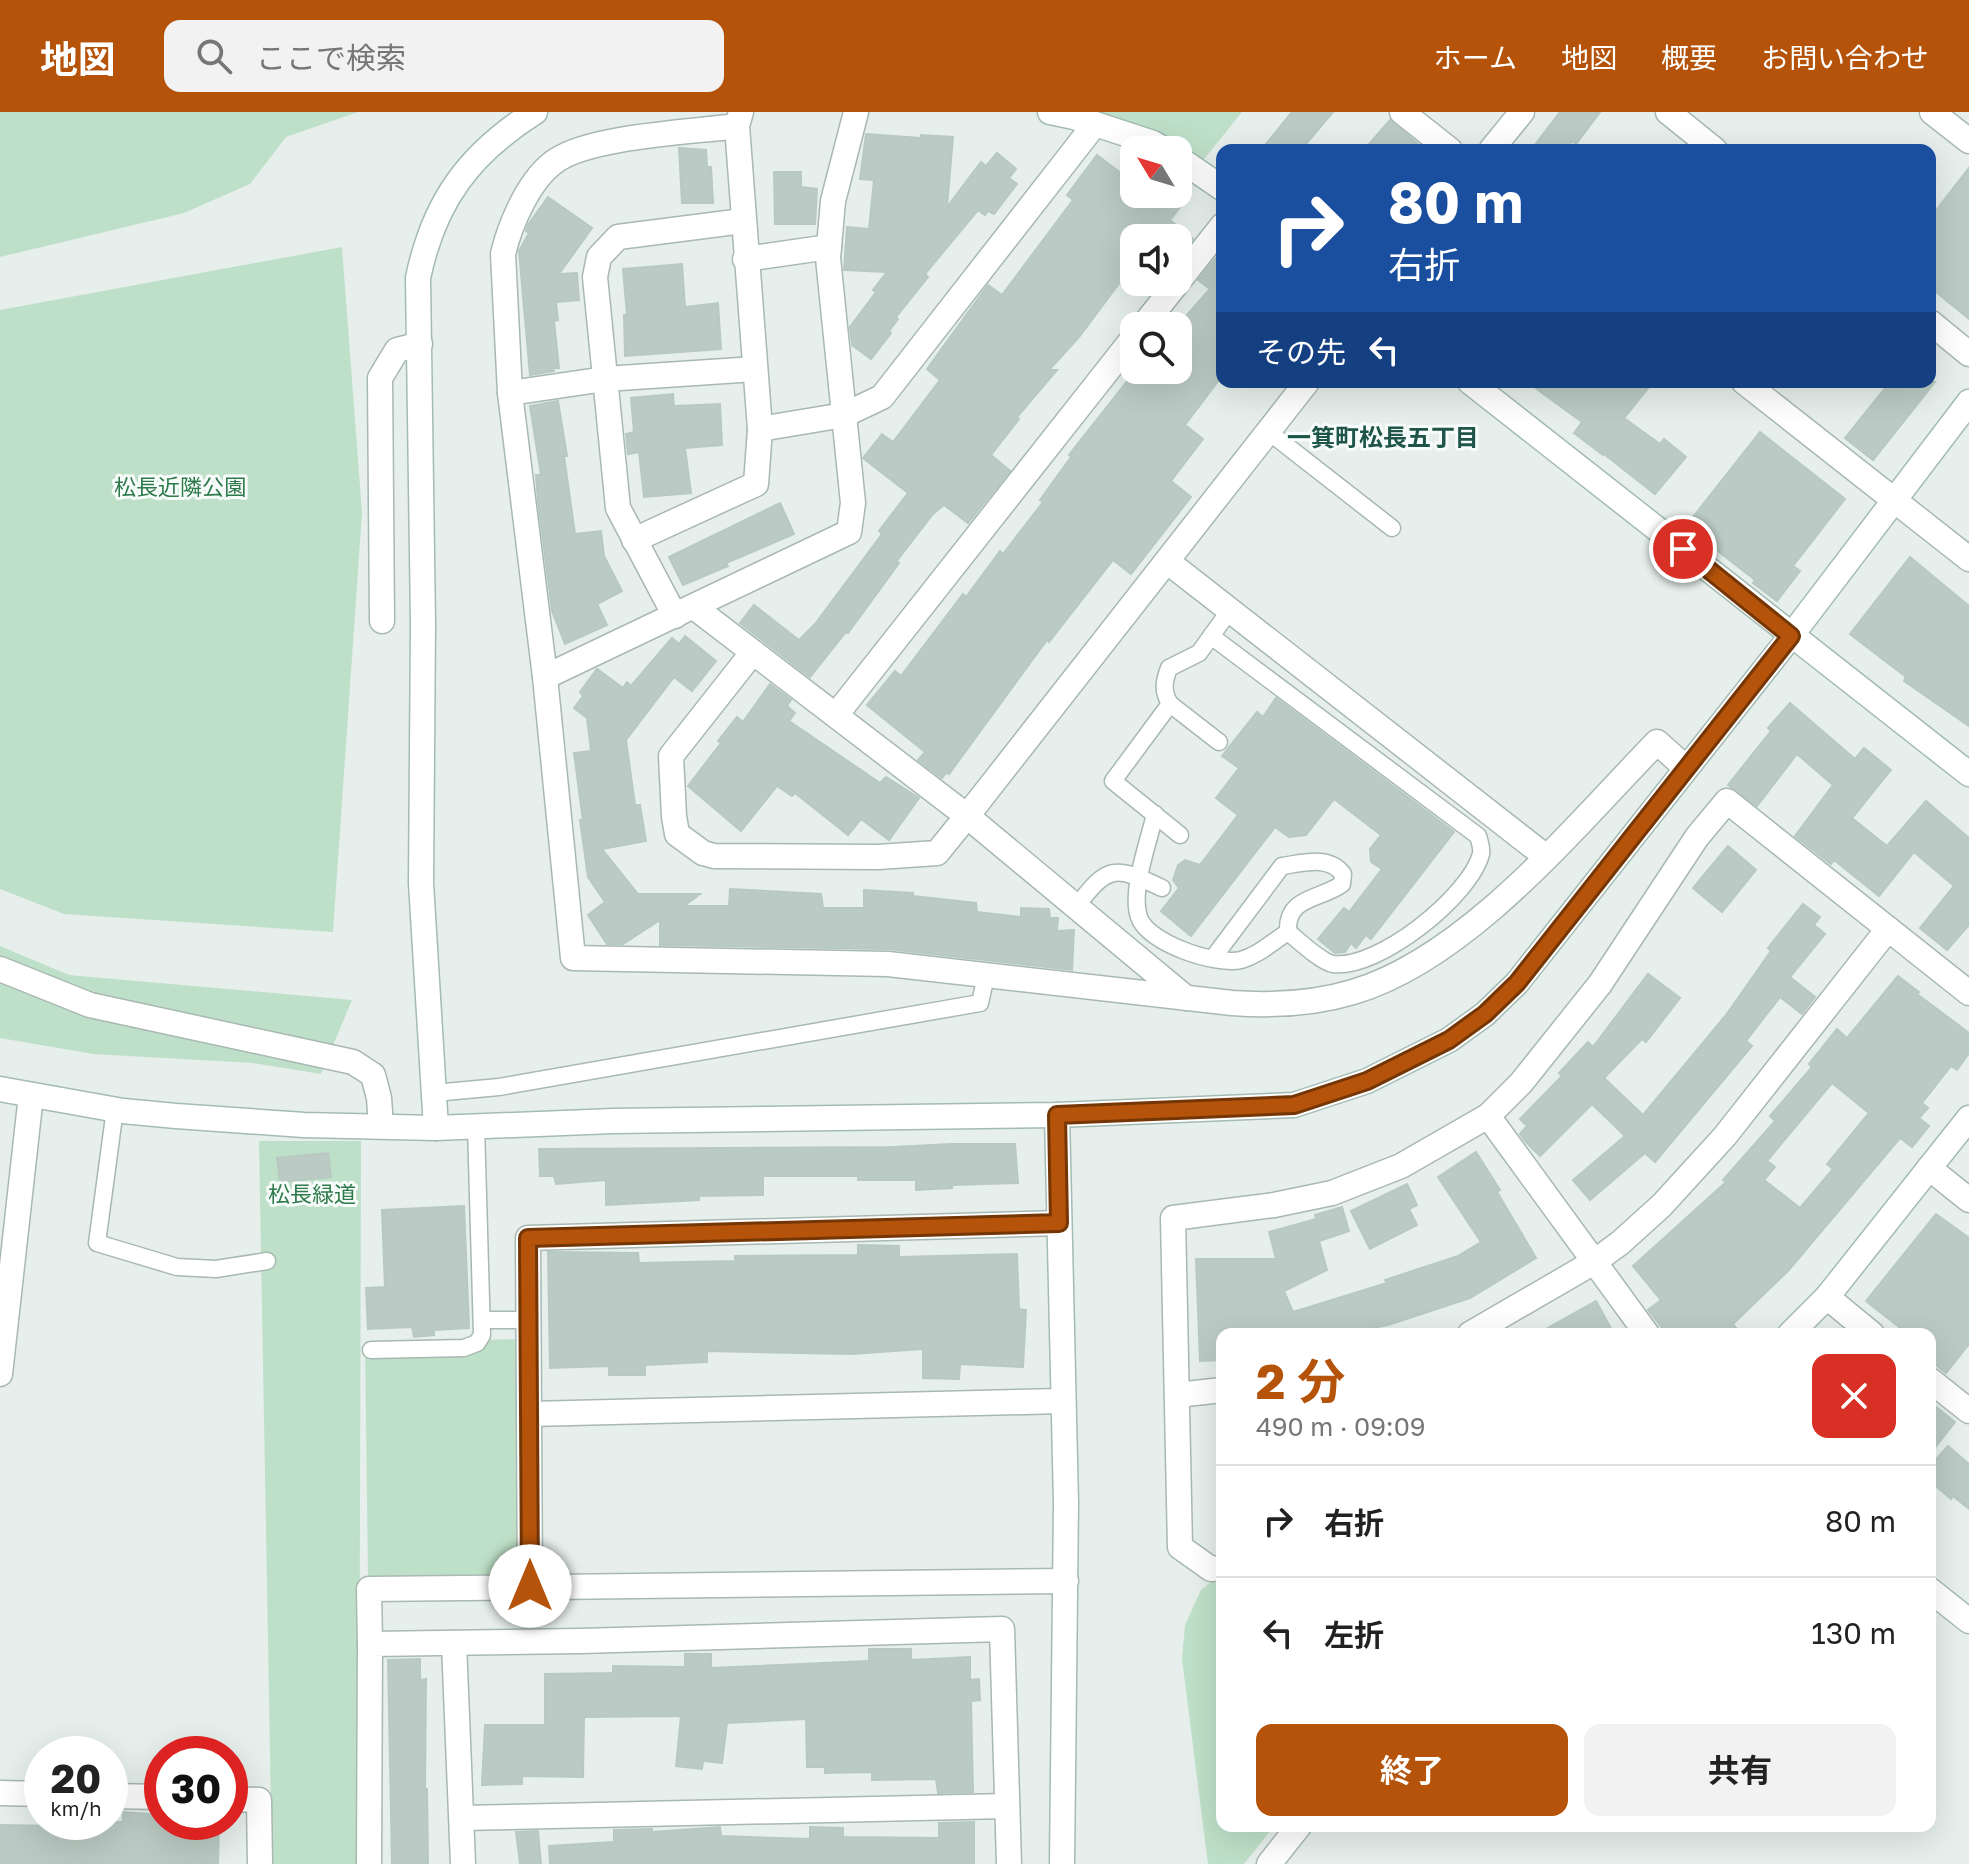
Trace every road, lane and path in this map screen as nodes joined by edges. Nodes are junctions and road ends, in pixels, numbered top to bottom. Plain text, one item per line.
1 (535, 112) edge
2 (856, 112) edge
3 (1050, 112) edge
4 (1402, 112) edge
5 (1522, 112) edge
6 (1668, 112) edge
7 (1932, 112) edge
8 (739, 119) edge
9 (1095, 124) junction
10 (1132, 136) edge
11 (1969, 141) edge
12 (1442, 144) edge
13 (1496, 144) edge
14 (1708, 144) edge
15 (1192, 168) edge
16 (1216, 184) edge
17 (743, 221) junction
18 (1216, 234) edge
19 (829, 247) junction
20 (745, 259) junction
21 (1192, 264) edge
22 (1167, 296) edge
23 (1154, 312) edge
24 (1936, 327) edge
25 (420, 344) junction
26 (1969, 354) edge
27 (1120, 355) edge
28 (755, 369) junction
29 (605, 379) junction
30 (1302, 388) edge
31 (1478, 388) edge
32 (1752, 388) edge
33 (510, 393) junction
34 (1969, 402) edge
35 (844, 415) junction
36 (760, 429) junction
37 (1269, 432) junction
38 (1893, 500) junction
39 (1392, 528) dead end
40 (634, 540) junction
41 (1969, 559) edge
42 (1168, 562) junction
43 (1230, 610) junction
44 (685, 611) junction
45 (382, 621) dead end
46 (1211, 636) junction
47 (1791, 636) junction
48 (753, 652) junction
49 (545, 677) junction
50 (1170, 704) junction
51 (836, 715) junction
52 (1219, 742) dead end
53 (1686, 768) junction
54 (1969, 774) edge
55 (1155, 814) junction
56 (967, 816) junction
57 (1180, 835) dead end
58 (1545, 856) junction
59 (1140, 878) junction
60 (1162, 888) dead end
61 (1076, 907) junction
62 (1888, 929) junction
63 (1288, 932) junction
64 (1213, 958) junction
65 (0, 969) edge
66 (986, 976) junction
67 (1969, 993) edge
68 (1186, 998) junction
69 (1, 1092) edge
70 (434, 1093) junction
71 (31, 1095) junction
72 (115, 1109) junction
73 (1057, 1115) junction
74 (1488, 1116) junction
75 (1969, 1118) edge
76 (381, 1126) junction
77 (476, 1126) junction
78 (436, 1128) junction
79 (1929, 1168) junction
80 (1969, 1200) edge
81 (1059, 1223) junction
82 (267, 1261) dead end
83 (1594, 1262) junction
84 (1827, 1297) junction
85 (483, 1320) junction
86 (529, 1320) junction
87 (1480, 1328) edge
88 (1643, 1328) edge
89 (1796, 1328) edge
90 (1865, 1328) edge
91 (371, 1350) dead end
92 (0, 1374) edge
93 (1936, 1385) edge
94 (1216, 1391) edge
95 (1177, 1395) junction
96 (1062, 1401) junction
97 (1969, 1411) edge
98 (530, 1414) junction
99 (1216, 1569) edge
100 (1066, 1581) junction
101 (530, 1586) junction
102 (1936, 1595) edge
103 (1969, 1621) edge
104 (454, 1643) junction
105 (370, 1644) junction
106 (0, 1793) edge
107 (24, 1794) edge
108 (248, 1800) edge
109 (1007, 1806) junction
110 (462, 1818) junction
111 (1294, 1832) edge
112 (260, 1864) edge
113 (369, 1864) edge
114 (463, 1864) edge
115 (1009, 1864) edge
116 (1062, 1864) edge
117 (1269, 1864) edge

1 - 25 street
2 - 19 street
3 - 9 street
4 - 12 street
5 - 13 street
6 - 14 street
7 - 11 street
8 - 17 street
8 - 33 street
9 - 10 street
9 - 35 street
15 - 16 street
17 - 20 street
17 - 29 street
18 - 21 street
19 - 20 street
19 - 35 street
20 - 28 street
22 - 23 street
24 - 26 street
25 - 45 street
25 - 70 street
27 - 51 street
28 - 29 street
28 - 36 street
29 - 33 street
29 - 40 street
30 - 37 street
31 - 47 street
32 - 38 street
33 - 49 street
34 - 38 street
35 - 36 street
35 - 44 street
36 - 40 street
37 - 39 lane
37 - 42 street
38 - 41 street
38 - 47 street
40 - 44 street
42 - 43 street
42 - 56 street
43 - 46 lane
43 - 58 street
44 - 48 street
44 - 49 street
46 - 50 lane
46 - 63 lane
47 - 53 street
47 - 54 street
48 - 51 street
48 - 56 street
49 - 66 street
50 - 52 lane
50 - 55 lane
51 - 56 street
53 - 58 street
53 - 73 street
55 - 57 lane
55 - 59 lane
56 - 61 street
58 - 68 street
59 - 60 lane
59 - 61 lane
59 - 64 lane
61 - 68 street
62 - 67 street
62 - 74 street
62 - 83 street
63 - 64 lane
63 - 64 lane
65 - 76 street
66 - 68 street
66 - 70 lane
69 - 71 street
70 - 78 street
71 - 72 street
71 - 92 street
72 - 76 street
72 - 82 lane
73 - 77 street
73 - 81 street
74 - 83 street
74 - 95 street
75 - 79 street
76 - 78 street
77 - 78 street
77 - 85 lane
79 - 80 street
79 - 84 street
81 - 86 street
81 - 96 street
83 - 87 street
83 - 88 street
84 - 89 street
84 - 90 street
85 - 86 lane
85 - 91 lane
86 - 98 street
93 - 97 street
94 - 95 street
95 - 99 street
96 - 98 street
96 - 100 street
98 - 101 street
100 - 101 street
100 - 116 street
101 - 105 street
102 - 103 street
104 - 105 street
104 - 109 street
104 - 110 street
105 - 113 street
106 - 107 street
108 - 112 street
109 - 110 street
109 - 115 street
110 - 114 street
111 - 117 street

